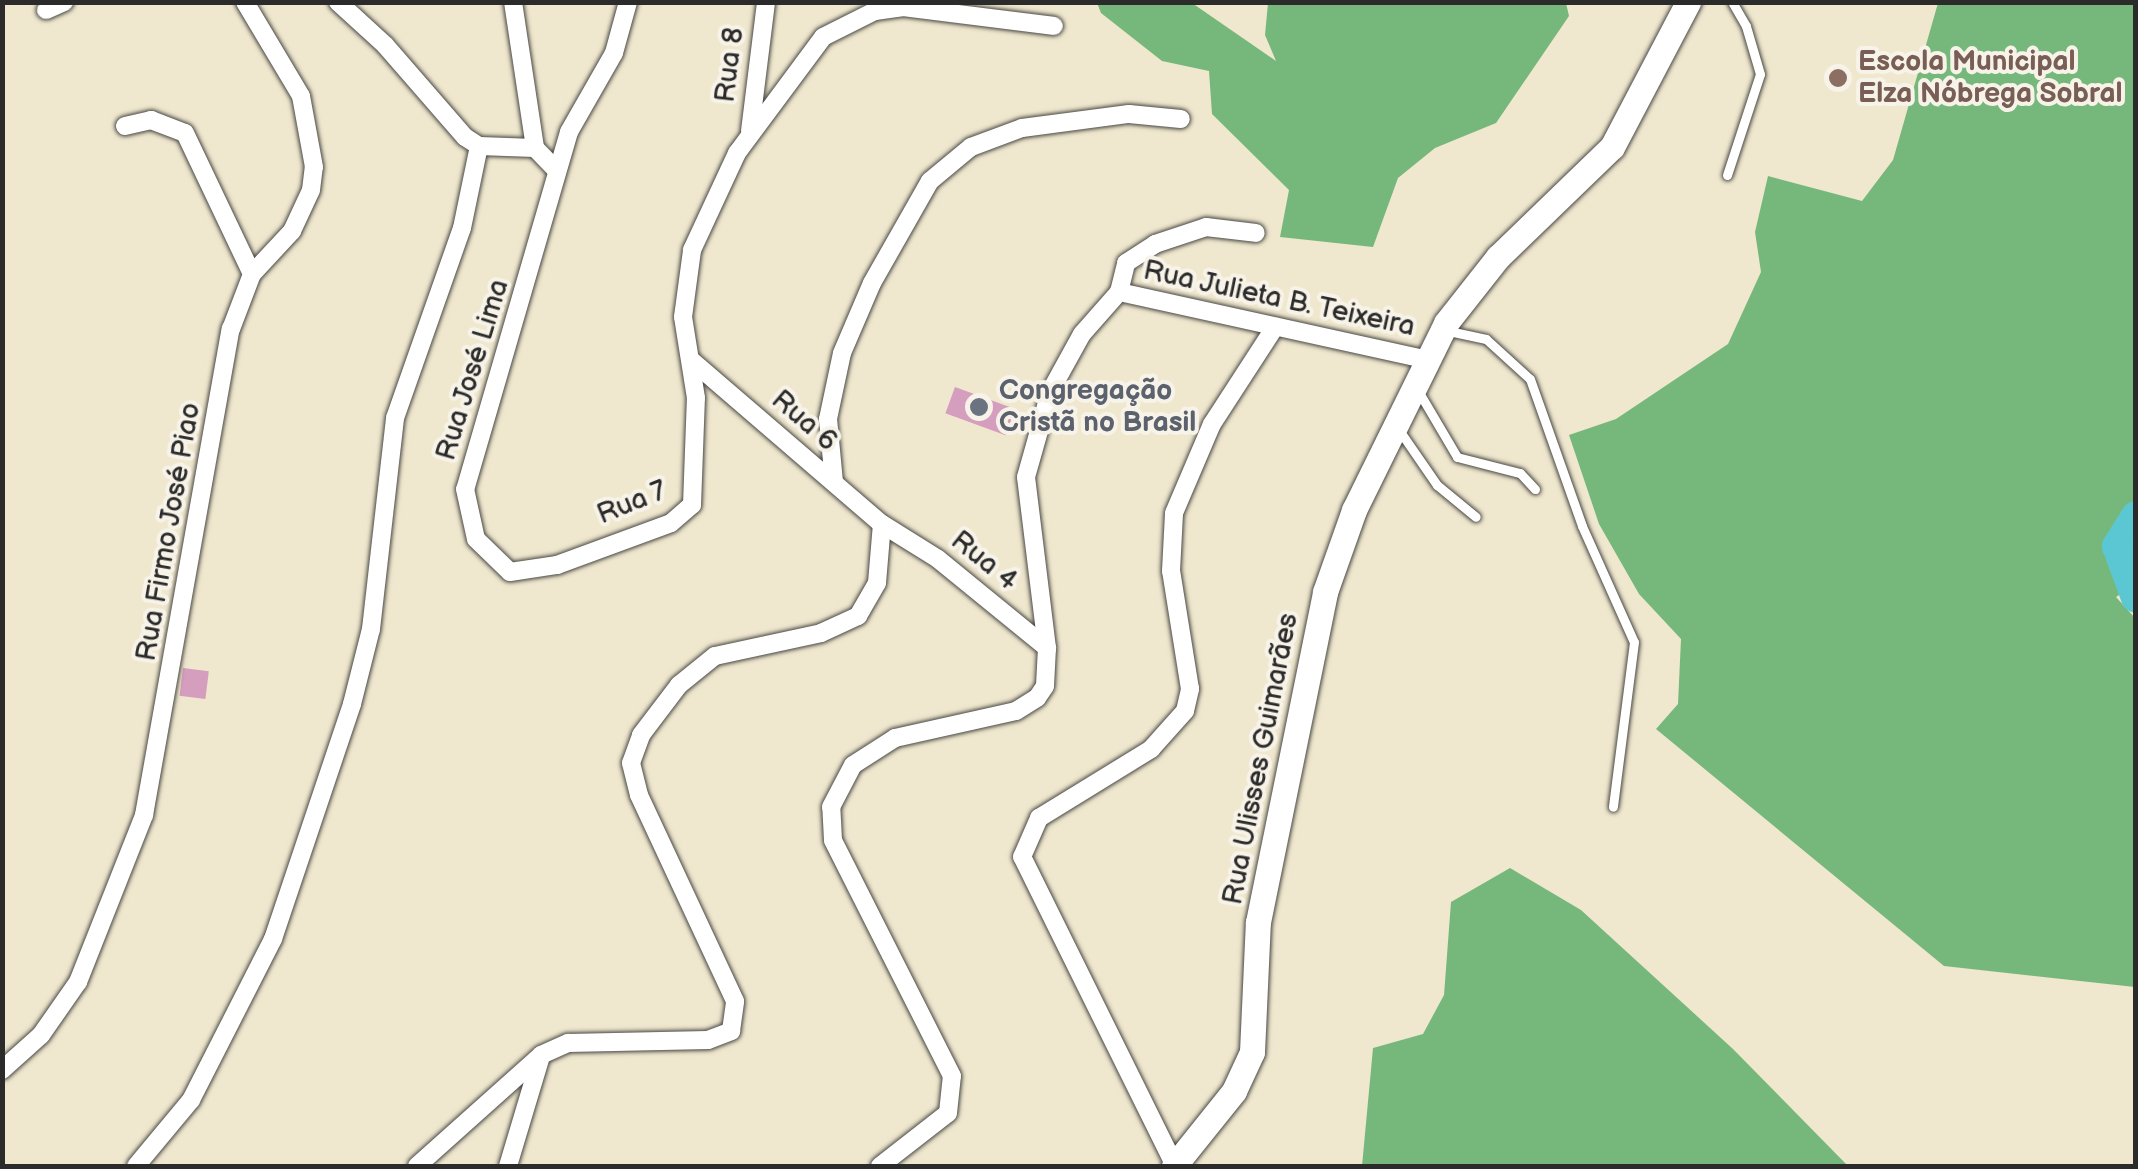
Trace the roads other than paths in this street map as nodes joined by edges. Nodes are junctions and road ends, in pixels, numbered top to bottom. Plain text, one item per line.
1 (64, 2) edge
2 (246, 2) edge
3 (338, 2) edge
4 (514, 2) edge
5 (628, 2) edge
6 (766, 2) edge
7 (1688, 2) edge
8 (1732, 2) edge
9 (46, 10) dead end
10 (1054, 26) dead end
11 (1181, 119) dead end
12 (126, 126) dead end
13 (749, 134) junction
14 (479, 146) junction
15 (536, 148) junction
16 (557, 171) junction
17 (1726, 175) dead end
18 (1256, 233) dead end
19 (252, 274) junction
20 (1118, 292) junction
21 (1275, 327) junction
22 (1443, 330) junction
23 (691, 360) junction
24 (1428, 360) junction
25 (1414, 384) junction
26 (1394, 424) junction
27 (834, 482) junction
28 (1534, 489) dead end
29 (1476, 517) dead end
30 (882, 524) junction
31 (510, 572) joint
32 (1047, 648) junction
33 (1613, 807) dead end
34 (541, 1056) junction
35 (2, 1070) edge
36 (136, 1166) edge
37 (416, 1166) edge
38 (508, 1166) edge
39 (880, 1166) edge
40 (1175, 1166) edge

1 - 9 street
2 - 19 street, Rua Firmo José Piao
3 - 14 street
4 - 15 street
5 - 16 street, Rua José Lima
6 - 13 street, Rua 8
7 - 22 main road, Rua Ulisses Guimarães
8 - 17 lane
10 - 13 street
11 - 27 street
12 - 19 street
13 - 23 street
14 - 15 street
14 - 36 street
15 - 16 street
16 - 31 street, Rua José Lima
18 - 20 street
19 - 35 street, Rua Firmo José Piao
20 - 21 street, Rua Julieta B. Teixeira
20 - 32 street
21 - 24 street, Rua Julieta B. Teixeira
21 - 40 street
22 - 24 main road, Rua Ulisses Guimarães
22 - 33 lane
23 - 27 street, Rua 6
23 - 31 street, Rua 7
24 - 25 main road, Rua Ulisses Guimarães
25 - 26 main road, Rua Ulisses Guimarães
25 - 28 lane
26 - 29 lane
26 - 40 main road, Rua Ulisses Guimarães
27 - 30 street, Rua 6
30 - 32 street, Rua 4
30 - 34 street
32 - 39 street
34 - 37 street
34 - 38 street

